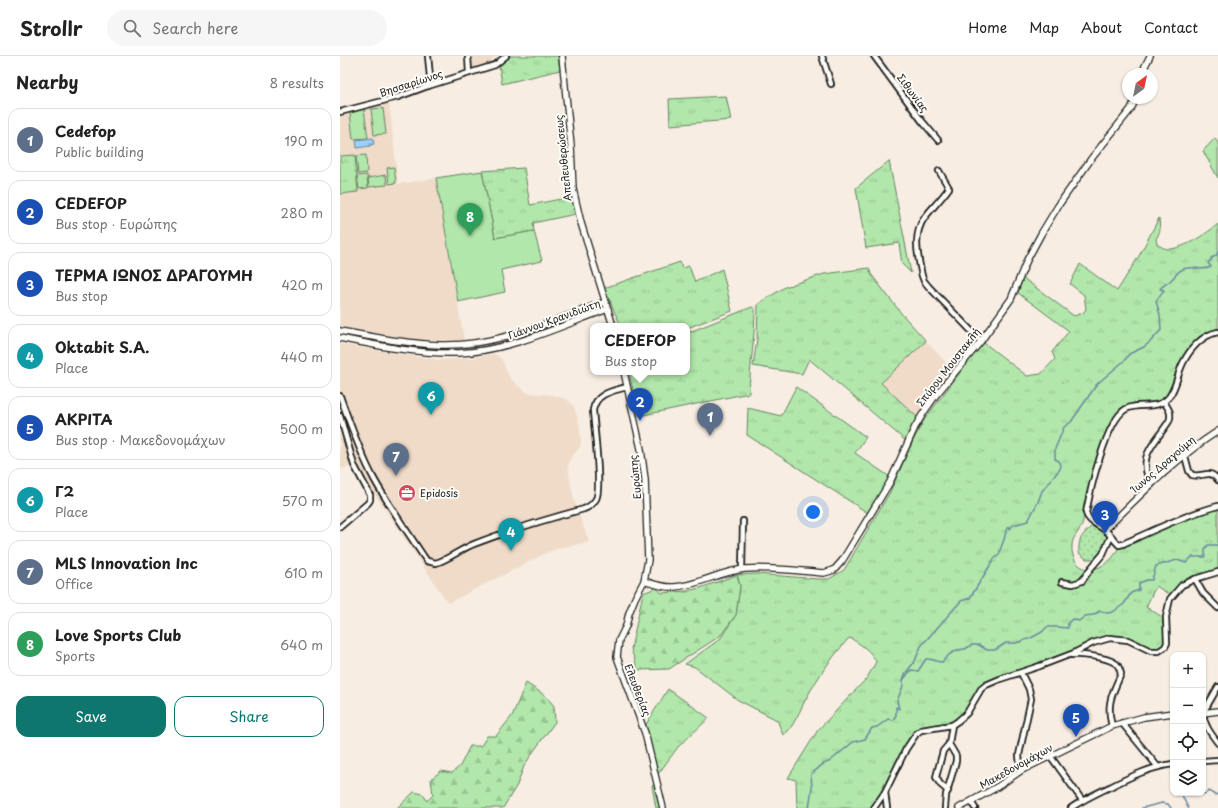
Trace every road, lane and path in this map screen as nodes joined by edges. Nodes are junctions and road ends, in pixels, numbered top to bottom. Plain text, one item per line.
1 (428, 56) edge
2 (468, 56) edge
3 (506, 56) edge
4 (562, 56) edge
5 (822, 56) edge
6 (874, 56) edge
7 (1150, 56) edge
8 (1144, 68) edge
9 (469, 73) junction
10 (831, 84) dead end
11 (428, 86) junction
12 (1133, 104) edge
13 (340, 112) edge
14 (938, 140) dead end
15 (939, 171) dead end
16 (605, 302) junction
17 (608, 309) junction
18 (612, 323) edge
19 (340, 331) edge
20 (1218, 332) edge
21 (340, 338) edge
22 (981, 341) junction
23 (625, 375) edge
24 (627, 387) junction
25 (340, 396) edge
26 (1164, 402) junction
27 (340, 416) edge
28 (1218, 432) edge
29 (1185, 456) junction
30 (1218, 480) edge
31 (1151, 485) junction
32 (1218, 506) edge
33 (743, 521) dead end
34 (340, 527) edge
35 (1105, 530) junction
36 (1111, 536) junction
37 (742, 569) junction
38 (1218, 572) edge
39 (1195, 579) junction
40 (644, 581) junction
41 (1062, 582) dead end
42 (1218, 608) edge
43 (1064, 656) junction
44 (1021, 673) junction
45 (1218, 687) edge
46 (1206, 708) edge
47 (1218, 711) edge
48 (1170, 713) edge
49 (1206, 713) edge
50 (1122, 723) junction
51 (1206, 724) edge
52 (952, 725) junction
53 (1112, 726) junction
54 (1218, 743) edge
55 (950, 744) junction
56 (1051, 757) junction
57 (1218, 760) edge
58 (1206, 761) edge
59 (1170, 764) edge
60 (1158, 766) junction
61 (1022, 770) junction
62 (948, 791) junction
63 (885, 792) junction
64 (1082, 800) junction
65 (971, 802) junction
66 (663, 808) edge
67 (874, 808) edge
68 (887, 808) edge
69 (945, 808) edge
70 (959, 808) edge
71 (976, 808) edge
72 (1071, 808) edge

1 - 11 street
2 - 9 street
3 - 9 street, Βησσαρίωνος
4 - 16 street, Απελευθερώσεως
5 - 10 street
6 - 14 street, Σιθωνίας
7 - 8 street
9 - 11 street, Βησσαρίωνος
11 - 13 street, Βησσαρίωνος
12 - 22 street, Σπύρου Μουστακλή
15 - 22 street
16 - 17 street, Απελευθερώσεως
16 - 19 street, Γιάννου Κρανιδιώτη
17 - 18 street
17 - 21 street, Γιάννου Κρανιδιώτη
20 - 26 street
22 - 37 street, Σπύρου Μουστακλή
23 - 24 street, Ευρώπης
24 - 25 street
24 - 40 street, Ευρώπης
26 - 31 street
26 - 35 street
27 - 34 street
28 - 29 street, Ίωνος Δραγούμη
29 - 30 street
29 - 31 street, Ίωνος Δραγούμη
31 - 35 street, Ίωνος Δραγούμη
32 - 36 street
33 - 37 street
35 - 36 street
36 - 41 street
37 - 40 street, Σπύρου Μουστακλή
38 - 39 street
39 - 42 street
39 - 43 street
40 - 66 street, Ελευθερίας
43 - 44 street
43 - 53 street
44 - 52 street
44 - 61 street
45 - 46 street
47 - 49 street
48 - 50 street, Μακεδονομάχων
50 - 53 street, Μακεδονομάχων
50 - 60 street
51 - 54 street
52 - 55 street
52 - 63 street
53 - 56 street, Μακεδονομάχων
55 - 62 street
55 - 62 street
56 - 61 street, Μακεδονομάχων
56 - 64 street
57 - 58 street
59 - 60 street
60 - 64 street
61 - 65 street, Μακεδονομάχων
62 - 69 street
63 - 67 street
63 - 68 street
64 - 72 street
65 - 70 street, Μακεδονομάχων
65 - 71 street

